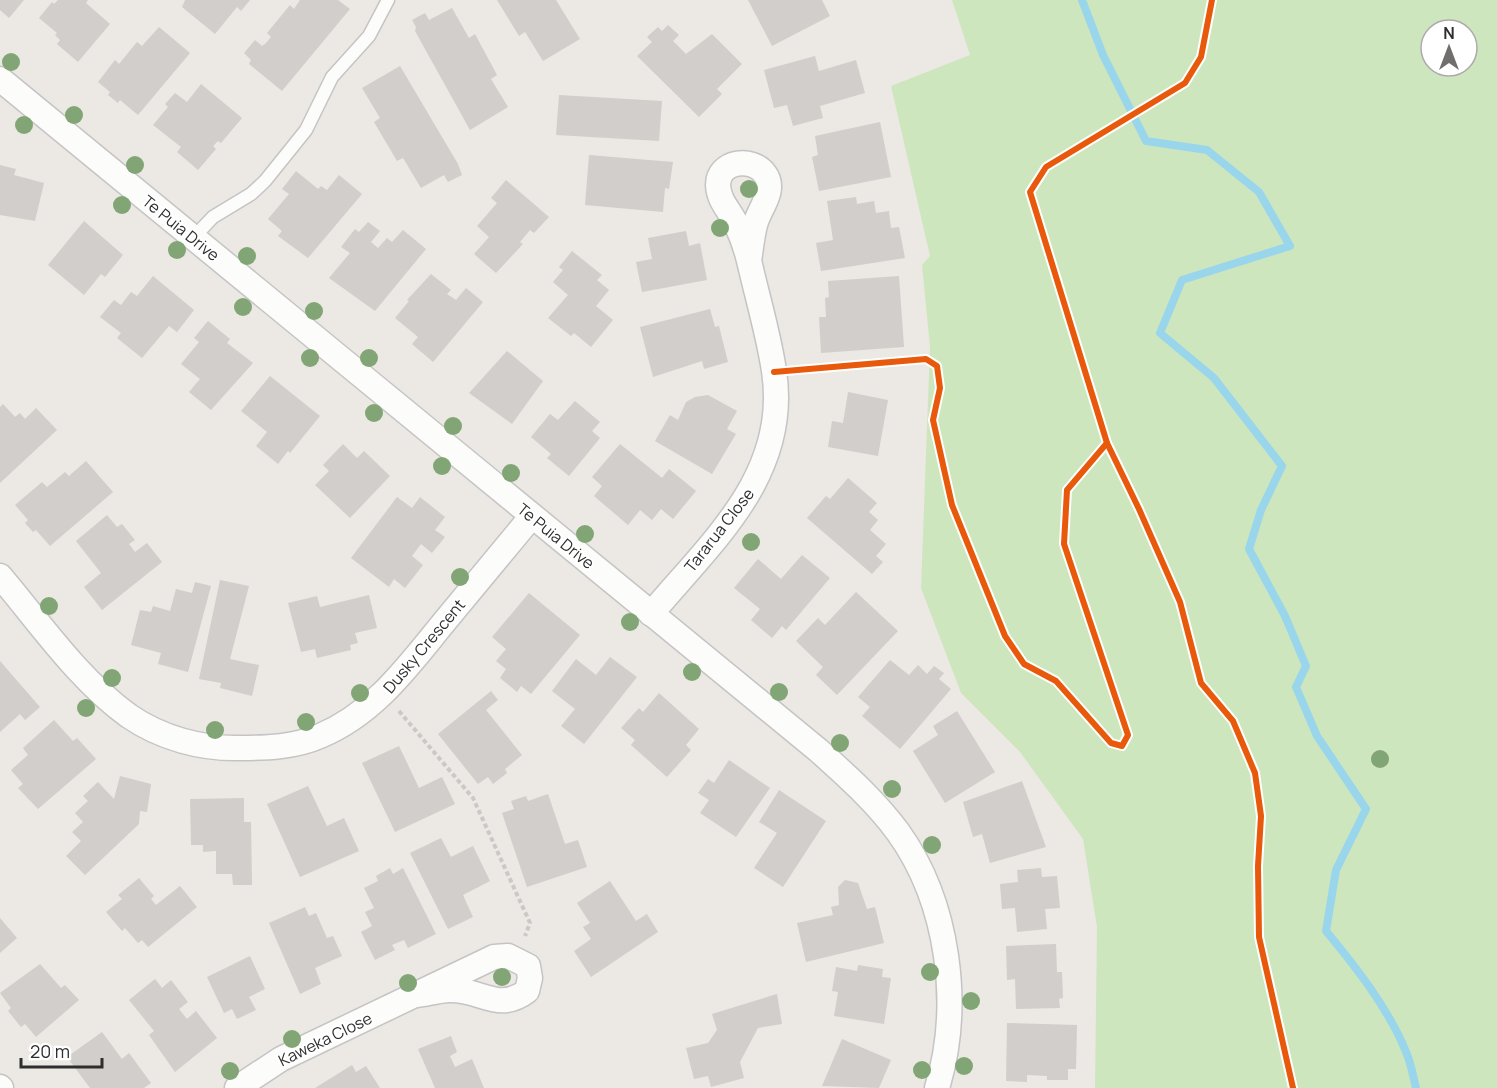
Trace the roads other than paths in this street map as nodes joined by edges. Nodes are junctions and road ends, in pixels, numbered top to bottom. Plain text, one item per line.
1 (388, 0) edge
2 (0, 80) edge
3 (193, 238) junction
4 (749, 261) dead end
5 (532, 516) junction
6 (0, 576) edge
7 (651, 614) junction
8 (417, 995) junction
9 (237, 1088) edge
10 (937, 1088) edge

1 - 3 lane
2 - 3 street, Te Puia Drive
3 - 5 street, Te Puia Drive
4 - 7 street, Tararua Close
5 - 6 street, Dusky Crescent
5 - 7 street, Te Puia Drive
7 - 10 street, Te Puia Drive
8 - 8 street, Kaweka Close
8 - 9 street, Kaweka Close

